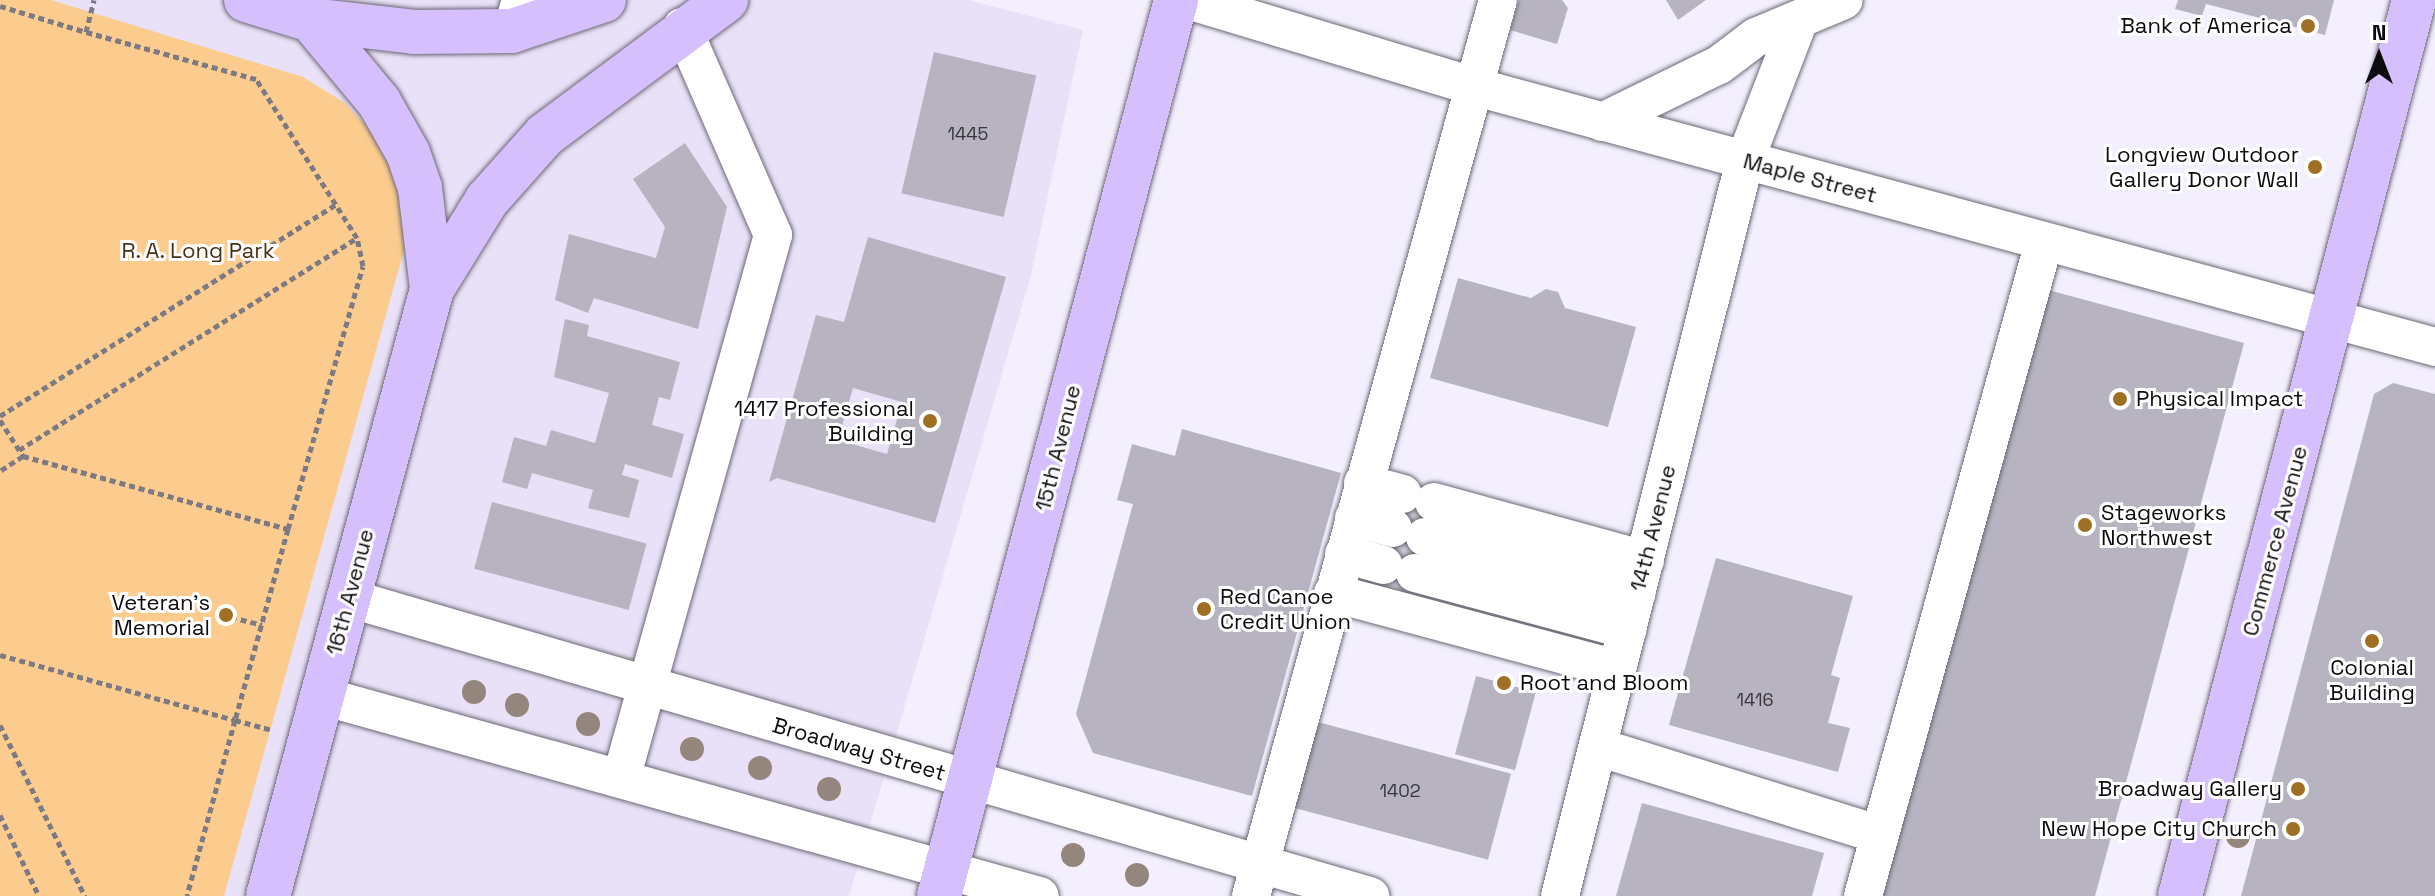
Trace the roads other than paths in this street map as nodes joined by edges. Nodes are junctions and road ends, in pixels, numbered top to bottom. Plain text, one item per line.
1 (246, 0) edge
2 (604, 0) edge
3 (1176, 0) edge
4 (1188, 0) edge
5 (1498, 0) edge
6 (1844, 0) edge
7 (2414, 0) edge
8 (725, 1) edge
9 (517, 16) edge
10 (311, 20) junction
11 (1797, 25) junction
12 (682, 27) junction
13 (1472, 86) junction
14 (1602, 122) junction
15 (1745, 160) junction
16 (2044, 242) junction
17 (432, 289) junction
18 (2334, 319) junction
19 (2435, 347) edge
20 (1349, 536) junction
21 (1407, 542) junction
22 (348, 598) junction
23 (1631, 612) junction
24 (651, 688) junction
25 (322, 696) junction
26 (1598, 747) junction
27 (621, 779) junction
28 (970, 782) junction
29 (1880, 835) junction
30 (1255, 880) edge
31 (942, 882) edge
32 (268, 896) edge
33 (1040, 896) edge
34 (1370, 896) edge
35 (1560, 896) edge
36 (1863, 896) edge
37 (2180, 896) edge

1 - 10 main road
2 - 9 main road
3 - 28 main road, 15th Avenue
4 - 13 street, Maple Street
5 - 13 street
6 - 11 street
7 - 18 main road, Commerce Avenue
8 - 12 main road, 16th Avenue
9 - 10 main road
10 - 17 main road, 16th Avenue
11 - 14 street
11 - 15 street, 14th Avenue
12 - 17 main road, 16th Avenue
12 - 24 street
13 - 14 street, Maple Street
13 - 20 street
14 - 15 street, Maple Street
15 - 16 street, Maple Street
15 - 23 street, 14th Avenue
16 - 18 street, Maple Street
16 - 29 street
17 - 22 main road, 16th Avenue
18 - 19 street, Maple Street
18 - 37 main road, Commerce Avenue
20 - 21 street
20 - 21 street
20 - 23 street
20 - 30 street
21 - 23 street
21 - 23 street
22 - 24 street, Broadway Street
22 - 25 main road, 16th Avenue
23 - 26 street, 14th Avenue
24 - 27 street
24 - 28 street, Broadway Street
25 - 27 street
25 - 32 main road, 16th Avenue
26 - 29 street
26 - 35 street, 14th Avenue
27 - 31 street
28 - 30 street, Broadway Street
28 - 31 main road, 15th Avenue
29 - 36 street
30 - 34 street, Broadway Street
31 - 33 street

